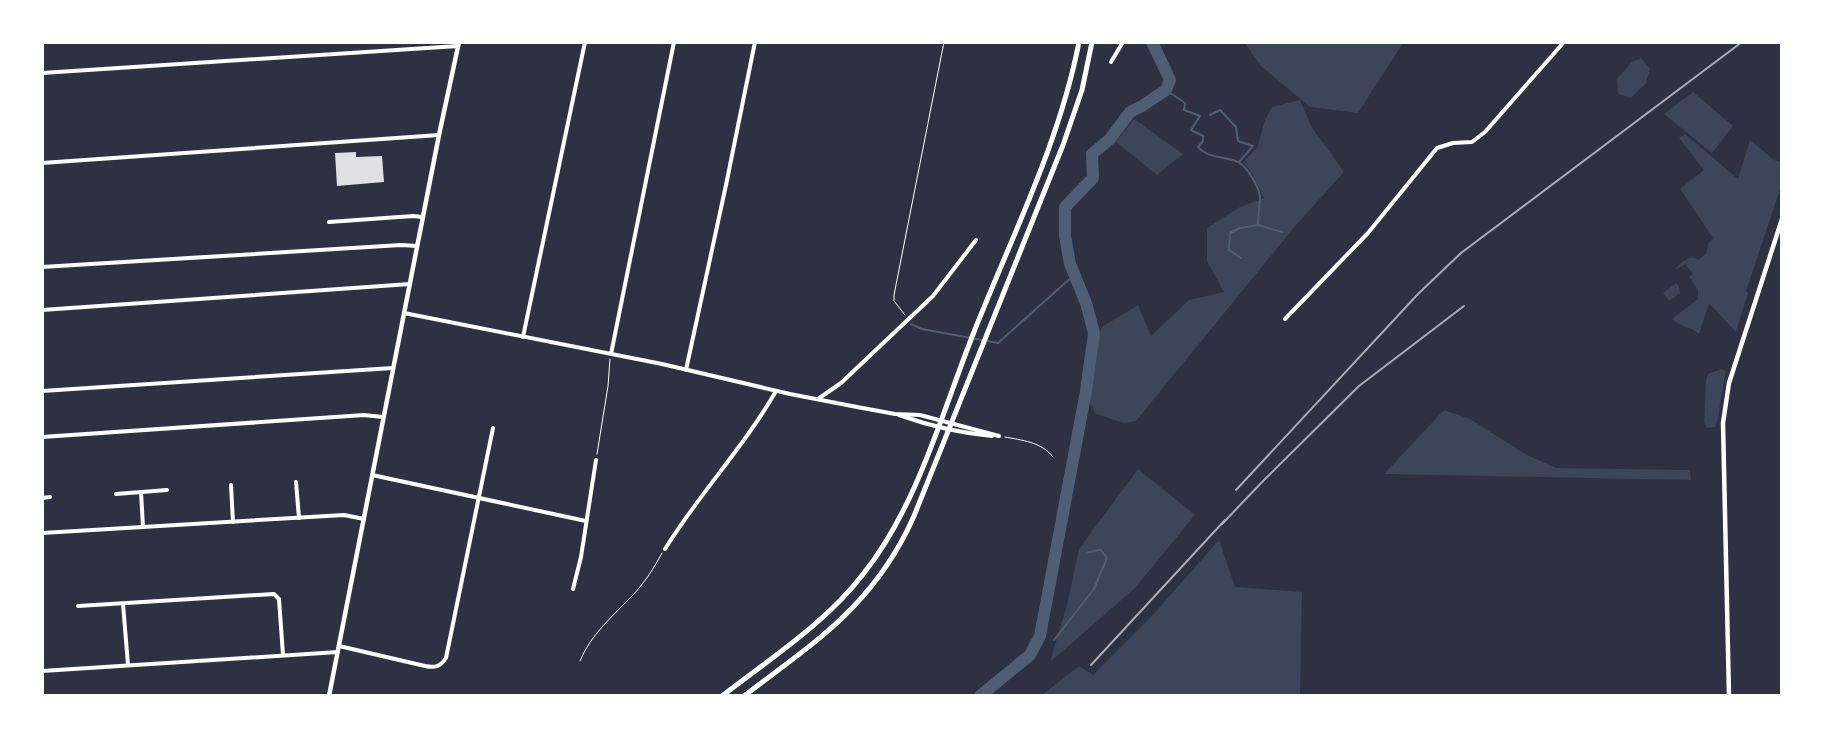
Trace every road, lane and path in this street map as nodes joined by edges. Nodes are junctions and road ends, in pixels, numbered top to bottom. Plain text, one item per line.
1 (585, 42) edge
2 (674, 42) edge
3 (755, 42) edge
4 (944, 42) edge
5 (1078, 42) edge
6 (1092, 42) edge
7 (1123, 42) edge
8 (1564, 42) edge
9 (459, 44) edge
10 (1111, 62) dead end
11 (42, 73) edge
12 (439, 134) junction
13 (42, 163) edge
14 (423, 217) junction
15 (1782, 219) edge
16 (330, 222) dead end
17 (976, 240) dead end
18 (417, 246) junction
19 (42, 267) edge
20 (410, 284) junction
21 (42, 310) edge
22 (404, 312) junction
23 (1285, 319) dead end
24 (908, 320) junction
25 (523, 337) junction
26 (611, 354) junction
27 (393, 368) junction
28 (686, 370) junction
29 (42, 391) edge
30 (776, 391) junction
31 (818, 399) junction
32 (895, 414) junction
33 (383, 417) junction
34 (940, 421) junction
35 (951, 423) junction
36 (493, 428) dead end
37 (937, 428) junction
38 (949, 430) junction
39 (999, 436) junction
40 (42, 437) edge
41 (1053, 457) dead end
42 (596, 460) joint
43 (372, 475) junction
44 (296, 482) dead end
45 (231, 485) dead end
46 (166, 490) dead end
47 (141, 492) junction
48 (116, 494) dead end
49 (50, 497) dead end
50 (42, 498) edge
51 (479, 498) junction
52 (299, 518) junction
53 (364, 520) junction
54 (586, 521) junction
55 (233, 522) junction
56 (143, 527) junction
57 (42, 533) edge
58 (665, 549) joint
59 (573, 589) dead end
60 (123, 604) junction
61 (78, 606) dead end
62 (339, 646) junction
63 (338, 652) junction
64 (283, 655) junction
65 (580, 661) dead end
66 (128, 665) junction
67 (42, 671) edge
68 (329, 696) edge
69 (722, 696) edge
70 (744, 696) edge
71 (1729, 696) edge

1 - 25 street
2 - 26 street
3 - 28 street
4 - 24 path
5 - 34 main road
6 - 35 main road
7 - 10 street
8 - 23 street
9 - 11 street
9 - 12 street
12 - 13 street
12 - 14 street
14 - 16 street
14 - 18 street
15 - 71 street
17 - 24 street
18 - 19 street
18 - 20 street
20 - 21 street
20 - 22 street
22 - 25 street
22 - 27 street
24 - 31 street
25 - 26 street
26 - 28 street
26 - 42 path
27 - 29 street
27 - 33 street
28 - 30 street
30 - 31 street
30 - 58 street
31 - 32 street
32 - 34 street
32 - 37 street
33 - 40 street
33 - 43 street
34 - 35 street
34 - 37 main road
35 - 38 main road
35 - 39 street
36 - 51 street
37 - 38 street
37 - 69 main road
38 - 39 street
38 - 70 main road
39 - 41 path
42 - 54 street
43 - 51 street
43 - 53 street
44 - 52 street
45 - 55 street
46 - 47 street
47 - 48 street
47 - 56 street
49 - 50 street
51 - 54 street
51 - 62 street
52 - 53 street
52 - 55 street
53 - 62 street
54 - 59 street
55 - 56 street
56 - 57 street
58 - 65 path
60 - 61 street
60 - 64 street
60 - 66 street
62 - 63 street
63 - 64 street
63 - 68 street
64 - 66 street
66 - 67 street

